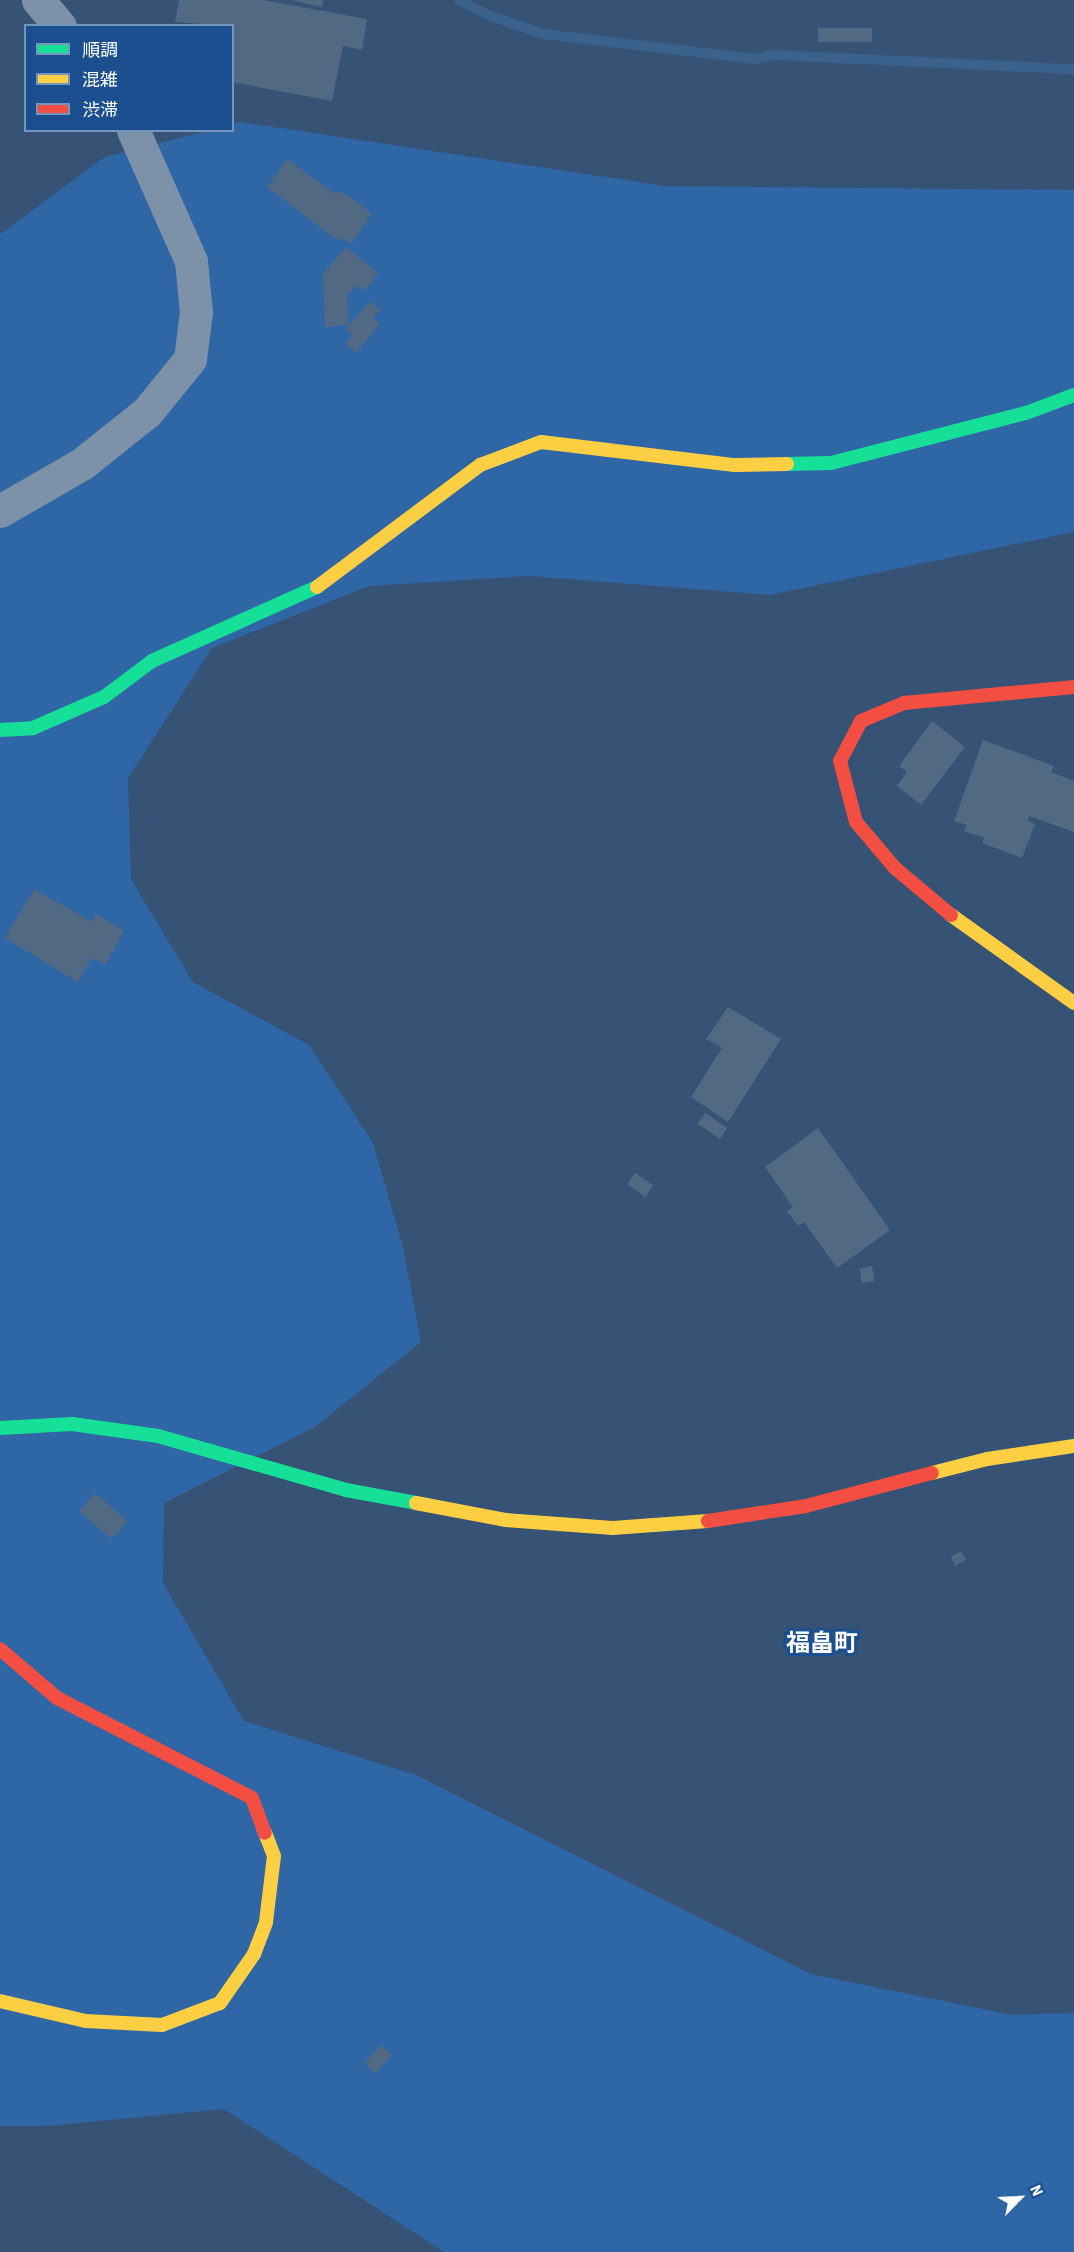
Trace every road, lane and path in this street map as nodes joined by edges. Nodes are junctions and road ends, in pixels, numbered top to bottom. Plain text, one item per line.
1 (38, 0) edge
2 (58, 24) edge
3 (134, 132) edge
4 (1074, 395) edge
5 (0, 511) edge
6 (1074, 687) edge
7 (0, 730) edge
8 (1074, 1004) edge
9 (0, 1428) edge
10 (1074, 1446) edge
11 (0, 1649) edge
12 (0, 2001) edge

1 - 2 street
3 - 5 street
4 - 7 street
6 - 8 street
9 - 10 street
11 - 12 street

